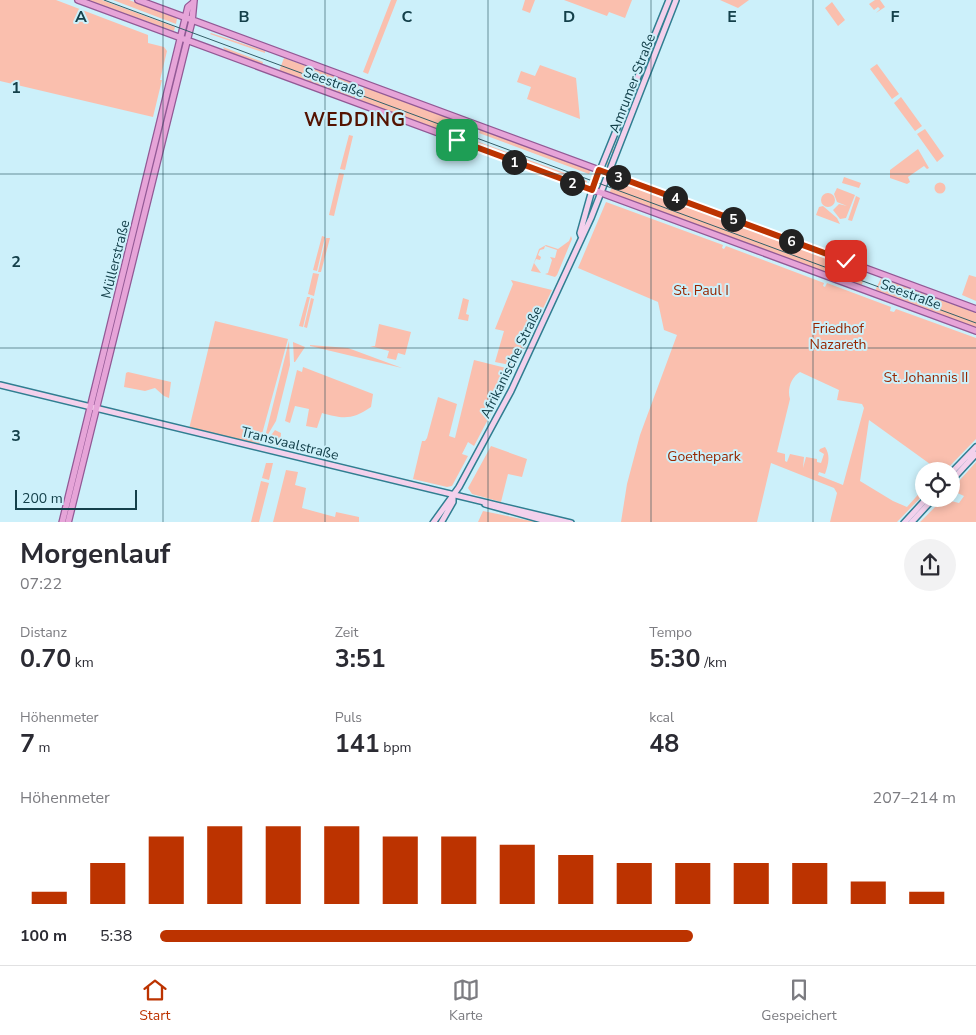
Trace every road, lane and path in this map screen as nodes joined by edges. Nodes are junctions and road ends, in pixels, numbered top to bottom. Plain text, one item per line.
1 (138, 0) edge
2 (669, 0) edge
3 (676, 0) edge
4 (81, 1) edge
5 (194, 1) edge
6 (186, 18) junction
7 (192, 21) junction
8 (181, 38) junction
9 (187, 41) junction
10 (599, 170) junction
11 (609, 174) junction
12 (592, 190) junction
13 (601, 194) junction
14 (586, 213) junction
15 (592, 216) junction
16 (582, 236) junction
17 (976, 309) edge
18 (976, 331) edge
19 (0, 385) edge
20 (98, 389) junction
21 (90, 406) junction
22 (97, 408) junction
23 (89, 425) junction
24 (976, 446) edge
25 (976, 454) edge
26 (960, 463) edge
27 (960, 471) edge
28 (454, 496) junction
29 (918, 507) edge
30 (925, 507) edge
31 (531, 515) junction
32 (62, 522) edge
33 (68, 522) edge
34 (433, 522) edge
35 (441, 522) edge
36 (553, 522) edge
37 (571, 522) edge
38 (904, 522) edge
39 (910, 522) edge

1 - 6 main road, Seestraße
2 - 10 street, Amrumer Straße
3 - 11 street, Amrumer Straße
4 - 8 main road, Seestraße
5 - 6 main road, Müllerstraße
5 - 7 main road, Müllerstraße
6 - 7 main road, Seestraße
6 - 8 main road, Müllerstraße
7 - 9 main road, Müllerstraße
7 - 10 main road, Seestraße
8 - 9 main road, Seestraße
8 - 20 main road, Müllerstraße
9 - 12 main road, Seestraße
9 - 20 main road, Müllerstraße
10 - 11 main road, Seestraße
10 - 12 street, Amrumer Straße
11 - 13 street, Amrumer Straße
11 - 17 main road, Seestraße
12 - 13 main road, Seestraße
12 - 14 street, Afrikanische Straße
13 - 15 street, Afrikanische Straße
13 - 18 main road, Seestraße
14 - 15 street
14 - 16 street, Afrikanische Straße
15 - 16 street, Afrikanische Straße
16 - 28 street, Afrikanische Straße
19 - 21 street, Transvaalstraße
20 - 21 main road, Müllerstraße
20 - 22 main road, Müllerstraße
21 - 22 street, Transvaalstraße
21 - 23 main road, Müllerstraße
22 - 23 main road, Müllerstraße
22 - 28 street, Transvaalstraße
23 - 32 main road, Müllerstraße
23 - 33 main road, Müllerstraße
24 - 26 street
25 - 27 street
28 - 31 street, Transvaalstraße
28 - 34 street, Afrikanische Straße
28 - 35 street, Afrikanische Straße
29 - 38 street
30 - 39 street
31 - 36 street, Transvaalstraße
31 - 37 street, Transvaalstraße

